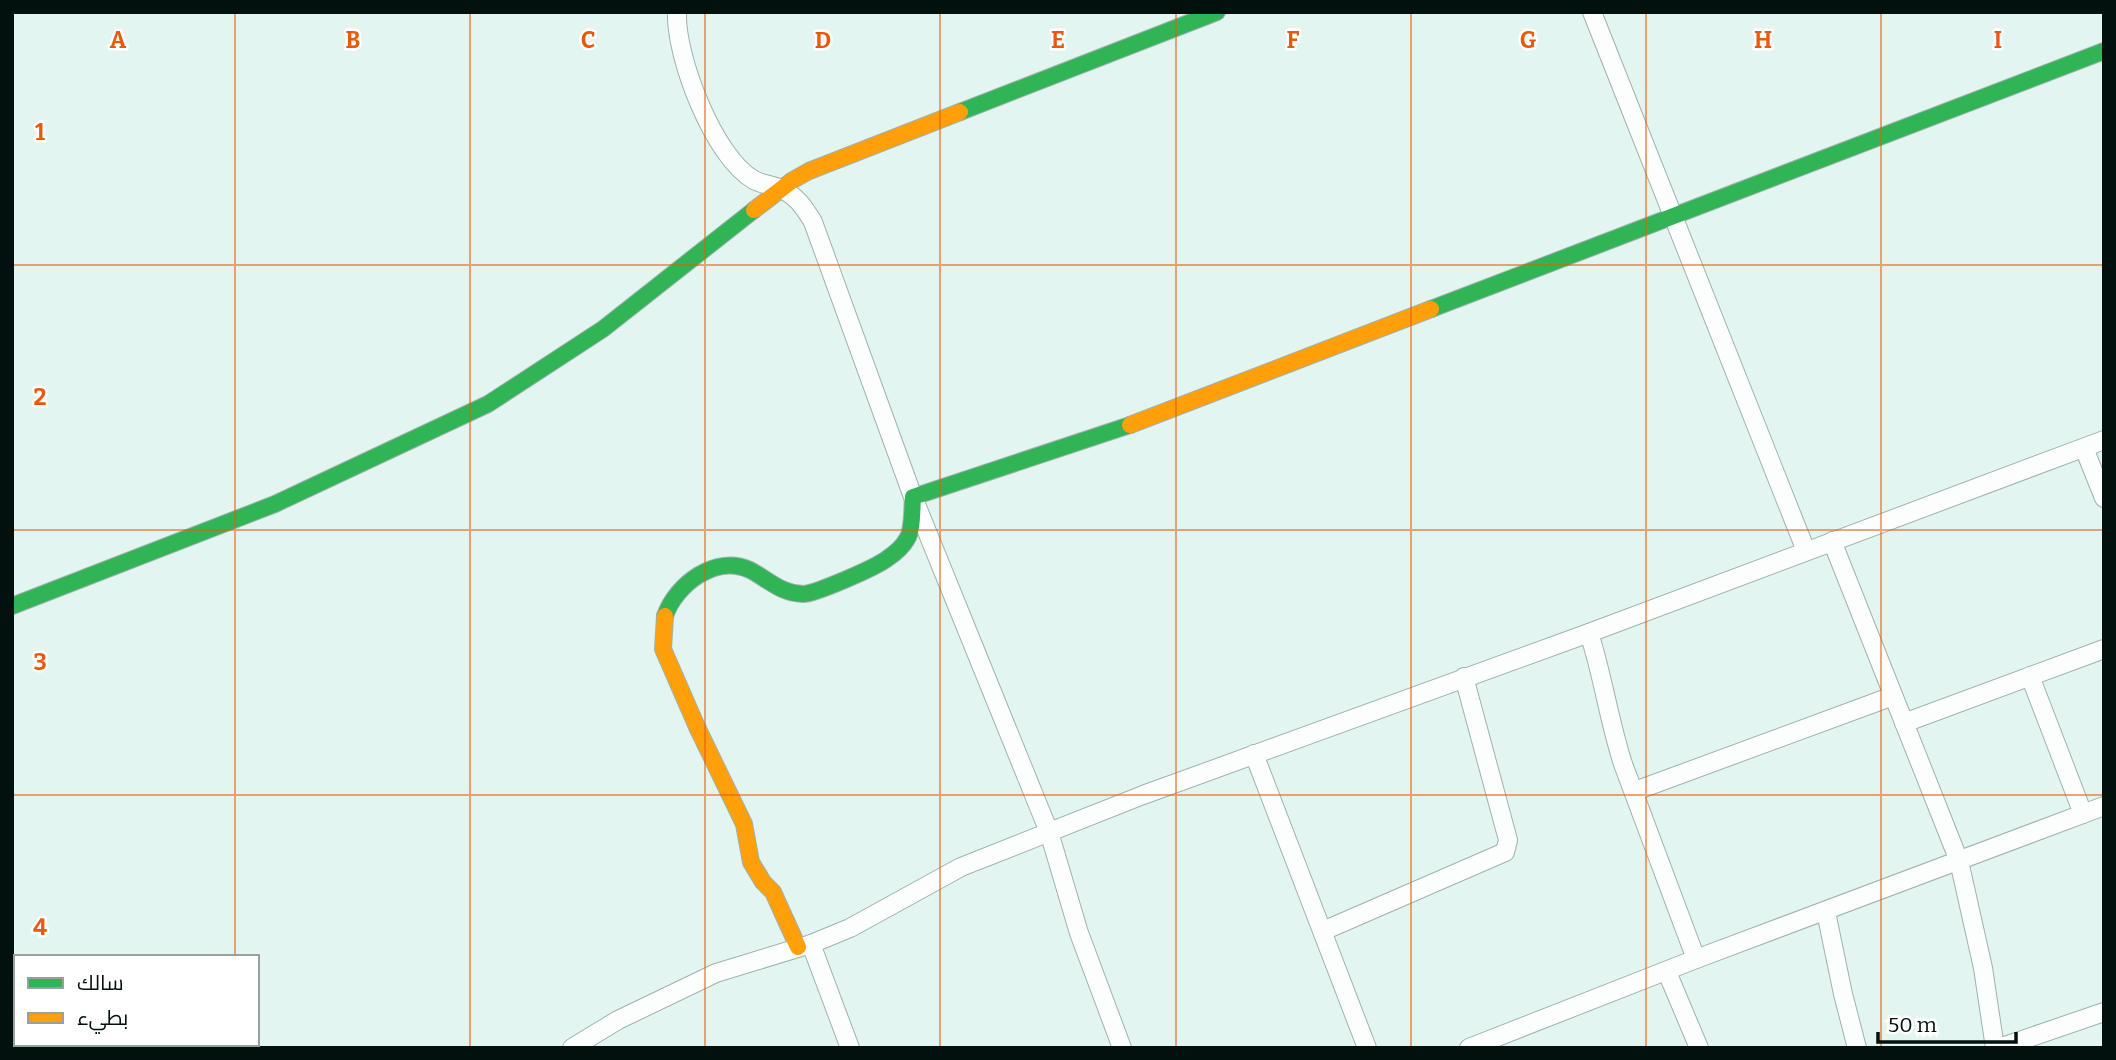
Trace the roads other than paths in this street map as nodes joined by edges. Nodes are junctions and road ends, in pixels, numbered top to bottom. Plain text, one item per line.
1 (677, 12) edge
2 (1217, 12) edge
3 (1591, 12) edge
4 (1191, 17) edge
5 (2104, 51) edge
6 (782, 189) junction
7 (1672, 218) junction
8 (2104, 440) edge
9 (2084, 448) junction
10 (913, 497) junction
11 (2104, 498) edge
12 (1832, 541) junction
13 (1805, 551) junction
14 (12, 606) edge
15 (1589, 633) junction
16 (2104, 649) edge
17 (2030, 676) junction
18 (1464, 677) junction
19 (1893, 696) junction
20 (1904, 723) junction
21 (1254, 754) junction
22 (1635, 791) junction
23 (2104, 806) edge
24 (2083, 814) junction
25 (1049, 832) junction
26 (1959, 861) junction
27 (1826, 912) junction
28 (1323, 931) junction
29 (804, 945) junction
30 (1696, 959) junction
31 (1667, 972) junction
32 (2104, 1012) edge
33 (572, 1048) edge
34 (850, 1048) edge
35 (1122, 1048) edge
36 (1367, 1048) edge
37 (1469, 1048) edge
38 (1699, 1048) edge
39 (1857, 1048) edge
40 (1997, 1048) edge

1 - 6 street
2 - 4 street
3 - 7 street
4 - 6 street
5 - 7 street
6 - 10 street
6 - 14 street
7 - 10 street
7 - 13 street
8 - 9 street
9 - 11 street
9 - 12 street
10 - 25 street
10 - 29 street
12 - 13 street
12 - 19 street
13 - 15 street
15 - 18 street
15 - 22 street
16 - 17 street
17 - 20 street
17 - 24 street
18 - 21 street
18 - 28 street
19 - 20 street
19 - 22 street
20 - 26 street
21 - 25 street
21 - 28 street
22 - 30 street
23 - 24 street
24 - 26 street
25 - 29 street
25 - 35 street
26 - 27 street
26 - 40 street
27 - 30 street
27 - 39 street
28 - 36 street
29 - 33 street
29 - 34 street
30 - 31 street
31 - 37 street
31 - 38 street
32 - 40 street

